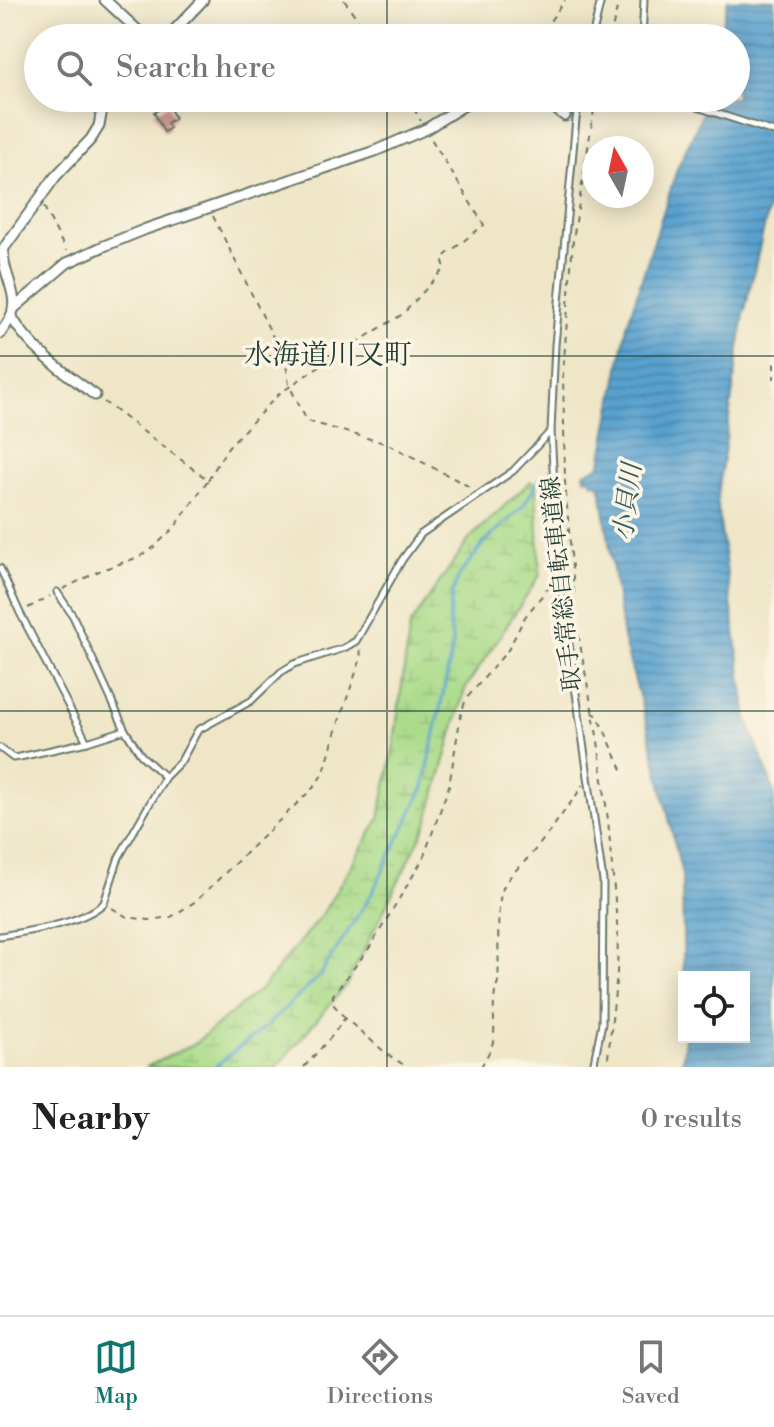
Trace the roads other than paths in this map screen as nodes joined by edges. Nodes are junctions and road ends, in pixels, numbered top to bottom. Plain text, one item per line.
1 (105, 0) edge
2 (203, 0) edge
3 (601, 0) edge
4 (644, 0) edge
5 (131, 24) edge
6 (180, 24) edge
7 (595, 24) edge
8 (643, 24) edge
9 (102, 112) edge
10 (453, 112) edge
11 (559, 112) edge
12 (569, 112) edge
13 (578, 112) edge
14 (714, 112) edge
15 (565, 116) joint
16 (774, 132) edge
17 (1, 263) edge
18 (12, 312) junction
19 (0, 334) edge
20 (95, 395) road end
21 (551, 431) junction
22 (0, 568) edge
23 (57, 592) road end
24 (125, 730) junction
25 (87, 742) junction
26 (0, 748) edge
27 (165, 777) junction
28 (0, 936) edge
29 (593, 1067) edge

1 - 5 street
2 - 6 street
3 - 7 lane
4 - 8 lane
9 - 17 street
10 - 18 street
11 - 15 street
12 - 15 lane
13 - 21 lane
14 - 16 lane
17 - 18 street
18 - 19 street
18 - 20 street
21 - 27 lane
21 - 29 lane
22 - 25 lane
23 - 24 lane
24 - 25 lane
24 - 27 lane
25 - 26 lane
27 - 28 lane

